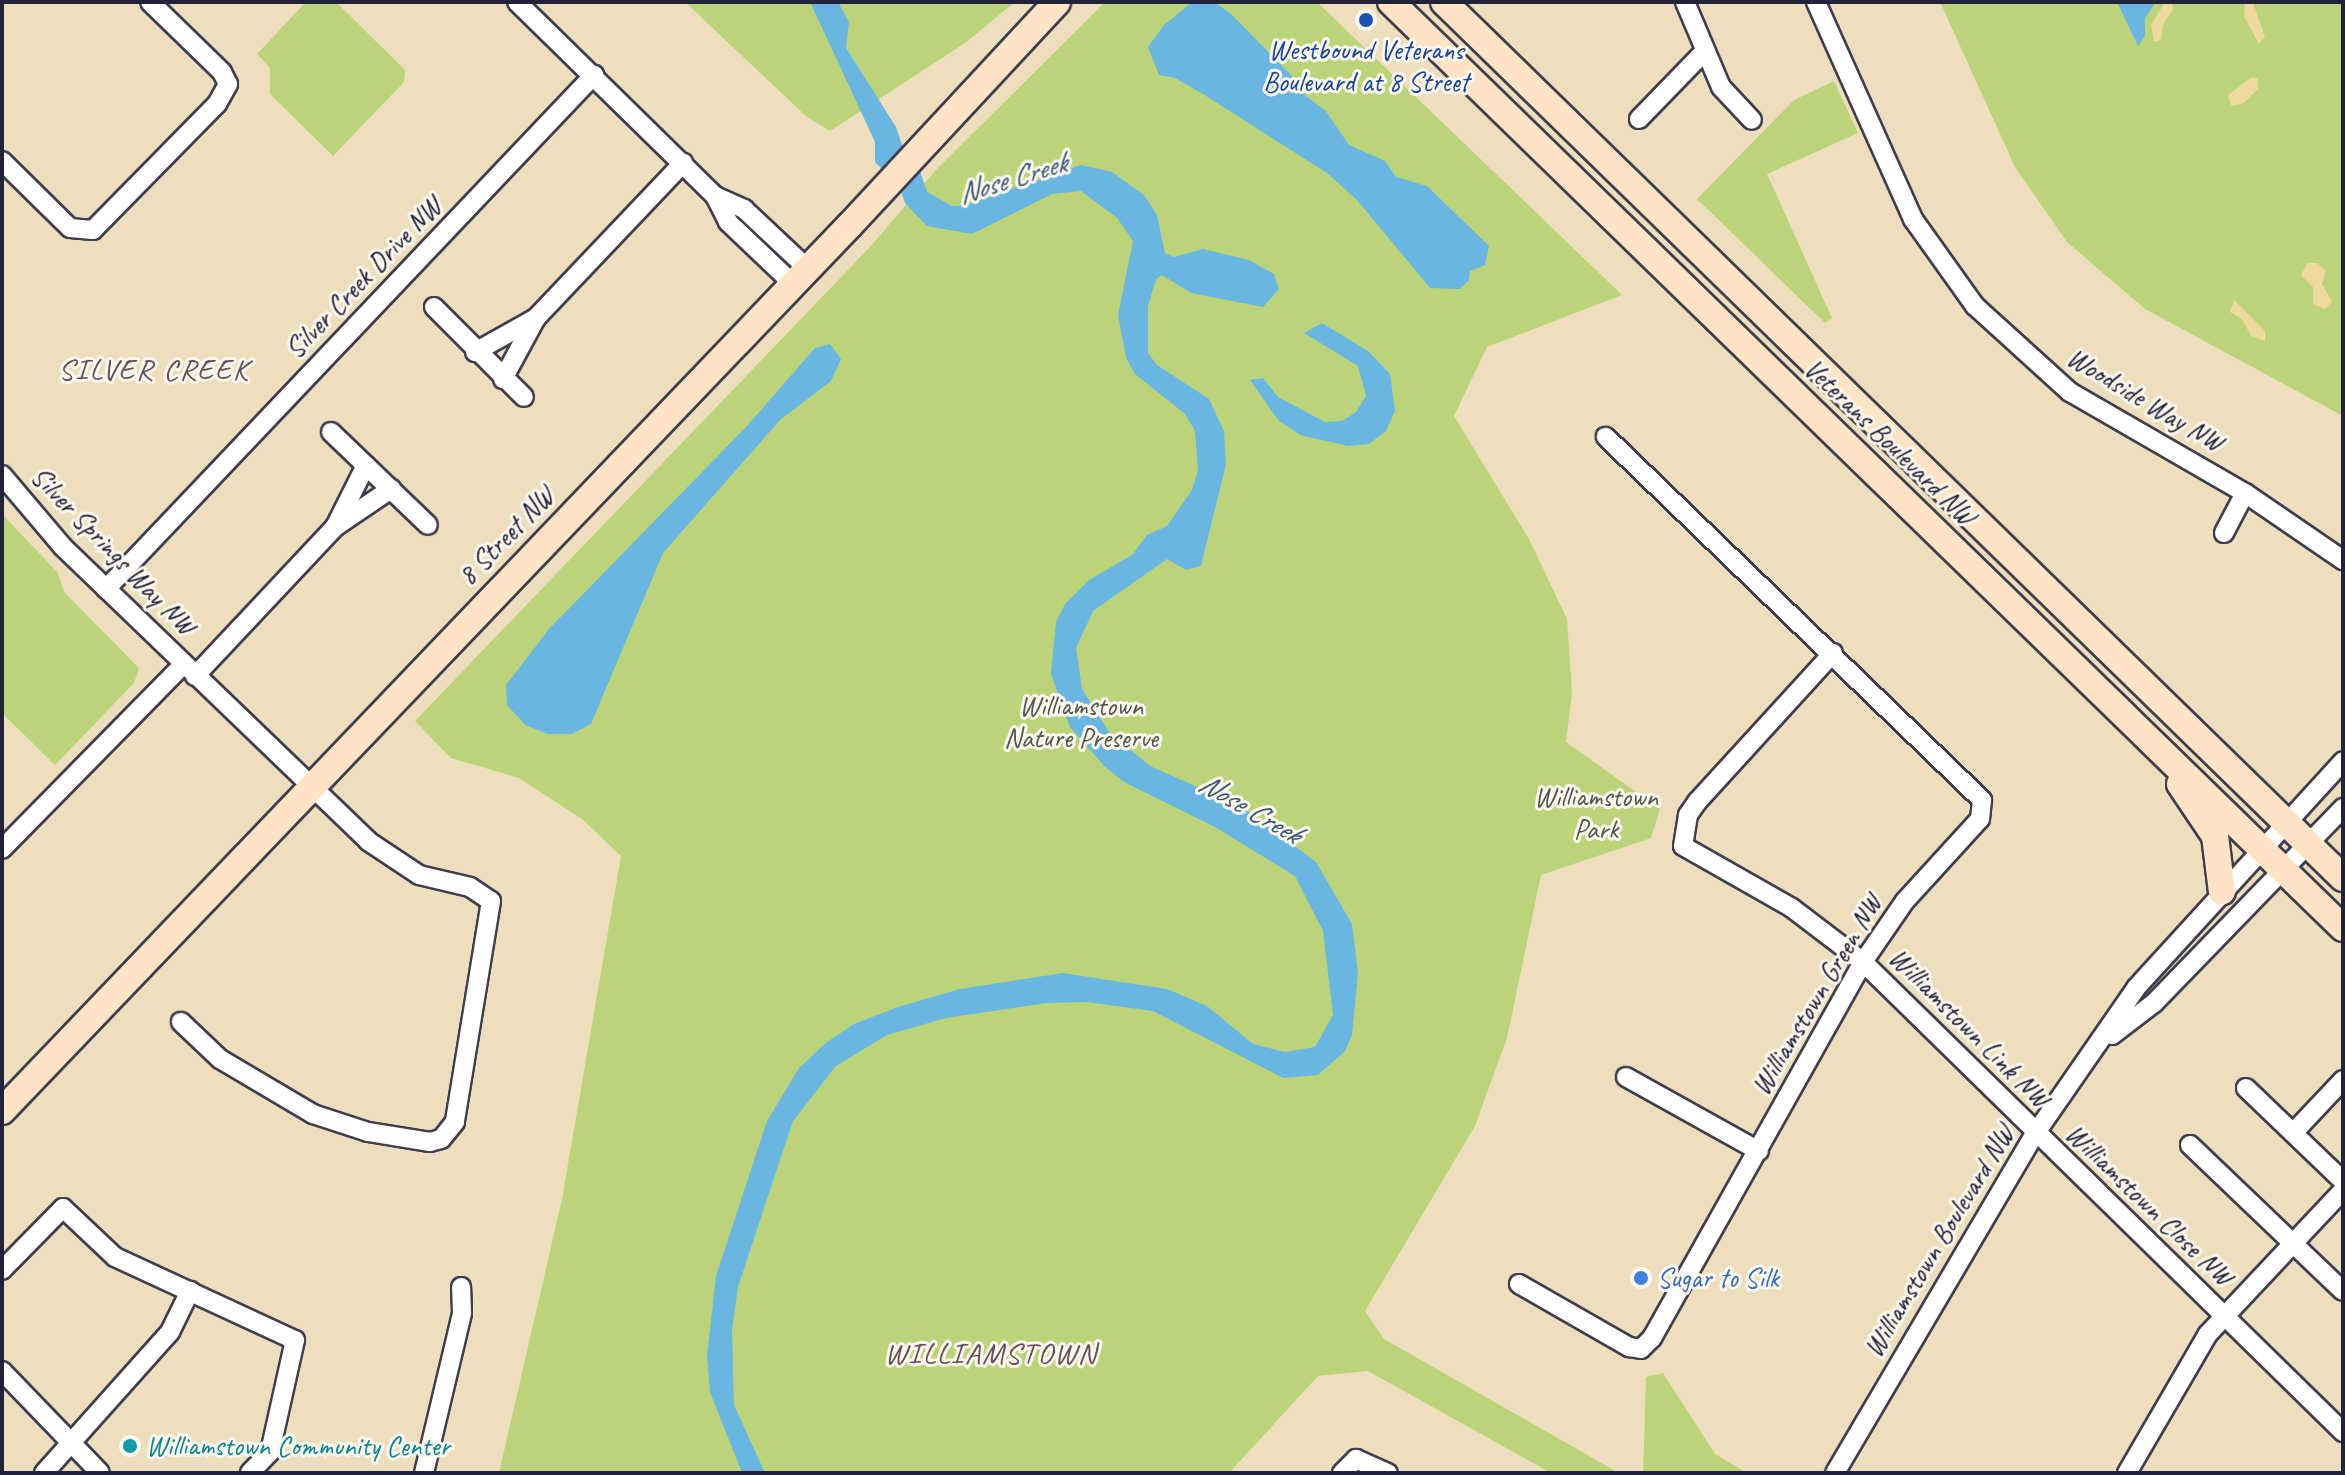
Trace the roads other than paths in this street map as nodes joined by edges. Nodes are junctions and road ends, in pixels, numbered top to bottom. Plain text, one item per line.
1 (150, 2) edge
2 (517, 2) edge
3 (1391, 2) edge
4 (1444, 2) edge
5 (1685, 2) edge
6 (1816, 2) edge
7 (1055, 3) edge
8 (1705, 51) junction
9 (594, 75) junction
10 (1639, 119) dead end
11 (1752, 120) dead end
12 (2, 161) edge
13 (683, 163) junction
14 (800, 277) junction
15 (434, 307) dead end
16 (536, 318) junction
17 (475, 352) junction
18 (503, 379) junction
19 (524, 397) dead end
20 (331, 432) dead end
21 (1606, 437) dead end
22 (366, 465) junction
23 (2, 475) edge
24 (391, 489) junction
25 (2245, 493) junction
26 (428, 525) dead end
27 (335, 527) junction
28 (2224, 533) dead end
29 (2343, 560) edge
30 (106, 589) junction
31 (1833, 653) junction
32 (189, 670) junction
33 (2154, 744) junction
34 (2343, 761) edge
35 (311, 788) junction
36 (2343, 808) edge
37 (2286, 822) junction
38 (2308, 844) junction
39 (2, 849) edge
40 (2261, 849) junction
41 (2283, 870) junction
42 (2343, 878) edge
43 (2222, 892) junction
44 (2343, 928) edge
45 (1863, 962) junction
46 (181, 1022) dead end
47 (2101, 1045) junction
48 (1626, 1077) dead end
49 (2343, 1080) edge
50 (2246, 1088) dead end
51 (2, 1111) edge
52 (2293, 1133) junction
53 (2035, 1134) junction
54 (2190, 1145) dead end
55 (1759, 1151) junction
56 (2343, 1181) edge
57 (2343, 1190) edge
58 (2293, 1243) junction
59 (2, 1270) edge
60 (1519, 1284) dead end
61 (461, 1287) dead end
62 (190, 1291) junction
63 (2343, 1291) edge
64 (2223, 1316) junction
65 (2, 1371) edge
66 (2343, 1432) edge
67 (72, 1440) junction
68 (44, 1473) edge
69 (100, 1473) edge
70 (250, 1473) edge
71 (424, 1473) edge
72 (1342, 1473) edge
73 (1388, 1473) edge
74 (1835, 1473) edge
75 (2127, 1473) edge

1 - 12 street
2 - 9 street
3 - 33 main road, Veterans Boulevard NW
4 - 37 main road, Veterans Boulevard NW
5 - 8 street
6 - 25 street, Woodside Way NW
7 - 14 main road, 8 Street NW
8 - 10 street
8 - 11 street
9 - 13 street
9 - 30 street, Silver Creek Drive NW
13 - 14 street
13 - 16 street
14 - 35 main road, 8 Street NW
15 - 17 street
16 - 17 street
16 - 18 street
17 - 18 street
18 - 19 street
20 - 22 street
21 - 31 street, Williamstown Green NW
22 - 24 street
22 - 27 street, Silver Springs Way NW
23 - 30 street, Silver Springs Way NW
24 - 26 street
24 - 27 street, Silver Springs Way NW
25 - 28 street
25 - 29 street, Woodside Way NW
27 - 32 street, Silver Springs Way NW
30 - 32 street, Silver Springs Way NW
31 - 45 street, Williamstown Green NW
31 - 45 street, Williamstown Link NW
32 - 35 street, Silver Springs Way NW
32 - 39 street, Silver Springs Way NW
33 - 40 main road, Veterans Boulevard NW
33 - 43 main road
34 - 37 street, Williamstown Boulevard NW
35 - 46 street, Silver Springs Way NW
35 - 51 main road, 8 Street NW
36 - 38 street, Williamstown Boulevard NW
37 - 38 main road, Veterans Boulevard NW
37 - 40 street, Williamstown Boulevard NW
38 - 41 street, Williamstown Boulevard NW
38 - 42 main road, Veterans Boulevard NW
40 - 41 main road, Veterans Boulevard NW
40 - 43 street, Williamstown Boulevard NW
41 - 44 main road, Veterans Boulevard NW
41 - 47 street, Williamstown Boulevard NW
43 - 47 street, Williamstown Boulevard NW
45 - 53 street, Williamstown Link NW
45 - 55 street, Williamstown Green NW
47 - 53 street, Williamstown Boulevard NW
48 - 55 street
49 - 52 street
50 - 52 street
52 - 56 street
53 - 64 street, Williamstown Close NW
53 - 74 street, Williamstown Boulevard NW
54 - 58 street
55 - 60 street, Williamstown Green NW
57 - 58 street
58 - 63 street
58 - 64 street
59 - 62 street
61 - 71 street
62 - 67 street
62 - 70 street
64 - 66 street, Williamstown Close NW
64 - 75 street, Williamstown Close NW
65 - 67 street
67 - 68 street
67 - 69 street
72 - 73 street

